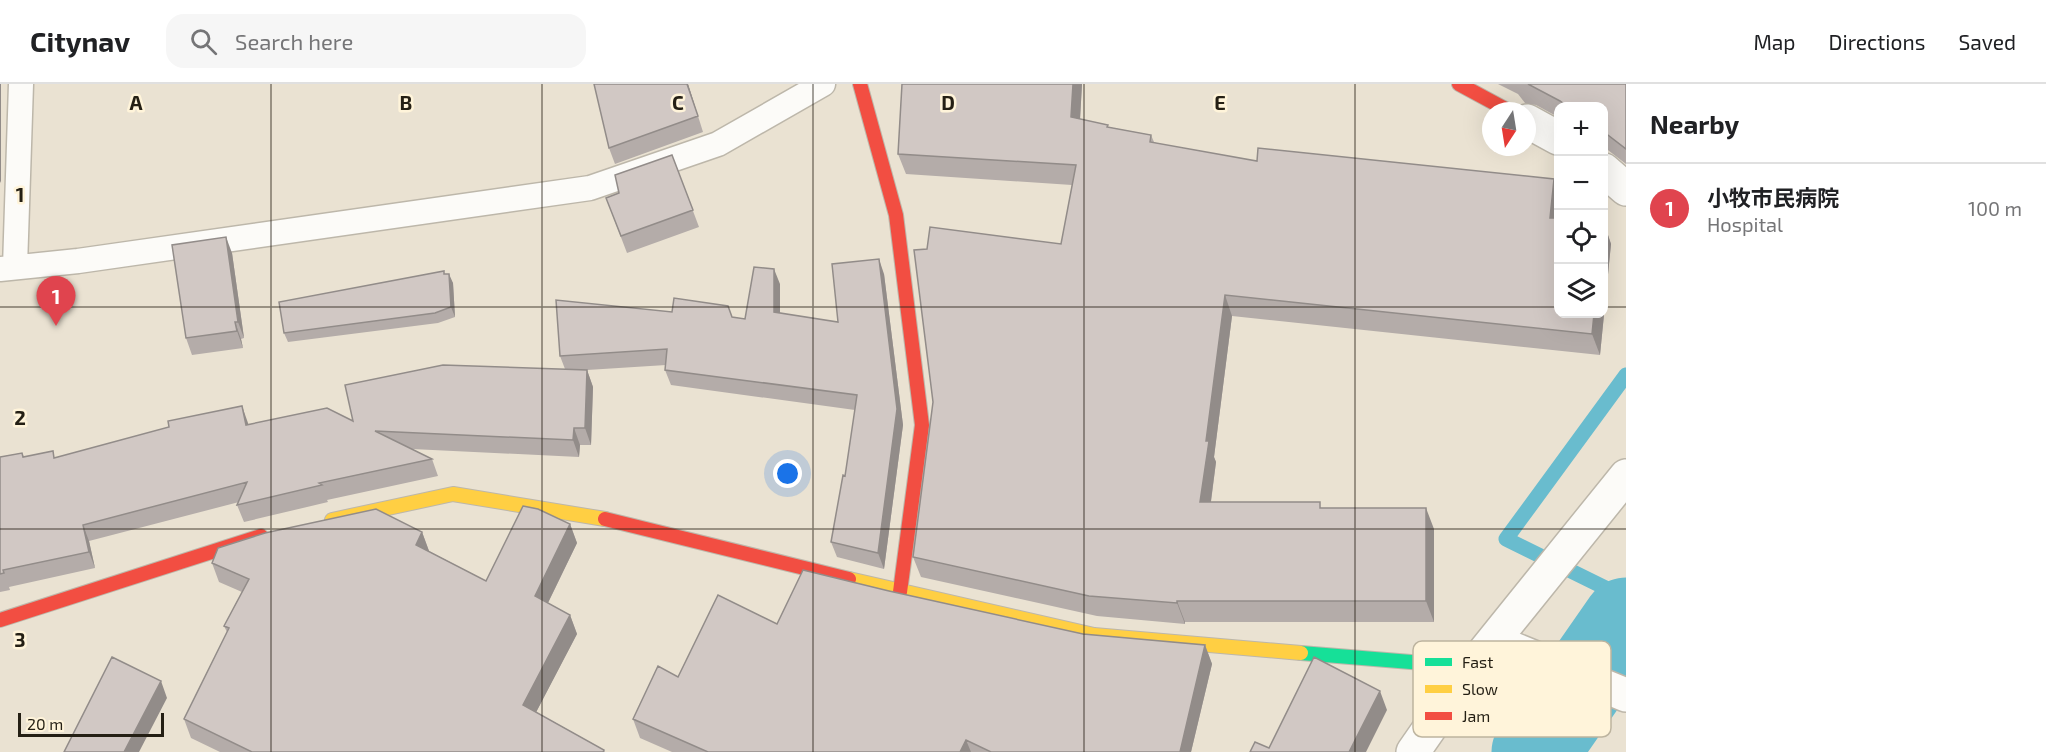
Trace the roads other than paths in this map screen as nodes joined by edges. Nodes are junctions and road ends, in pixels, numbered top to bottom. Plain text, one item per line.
1 (21, 84) edge
2 (823, 84) edge
3 (860, 84) edge
4 (1459, 84) edge
5 (1492, 102) edge
6 (1536, 126) edge
7 (1554, 136) edge
8 (1608, 173) edge
9 (1626, 189) edge
10 (8, 268) edge
11 (1626, 476) edge
12 (314, 524) edge
13 (279, 531) edge
14 (900, 592) junction
15 (0, 620) edge
16 (1502, 641) edge
17 (1413, 662) edge
18 (1611, 689) edge
19 (1626, 695) edge
20 (1423, 737) edge
21 (1413, 752) edge

1 - 10 lane
2 - 10 lane
3 - 14 street
4 - 5 street
6 - 7 street
8 - 9 street
11 - 16 street
12 - 14 street
13 - 15 street
14 - 17 street
18 - 19 street
20 - 21 street

